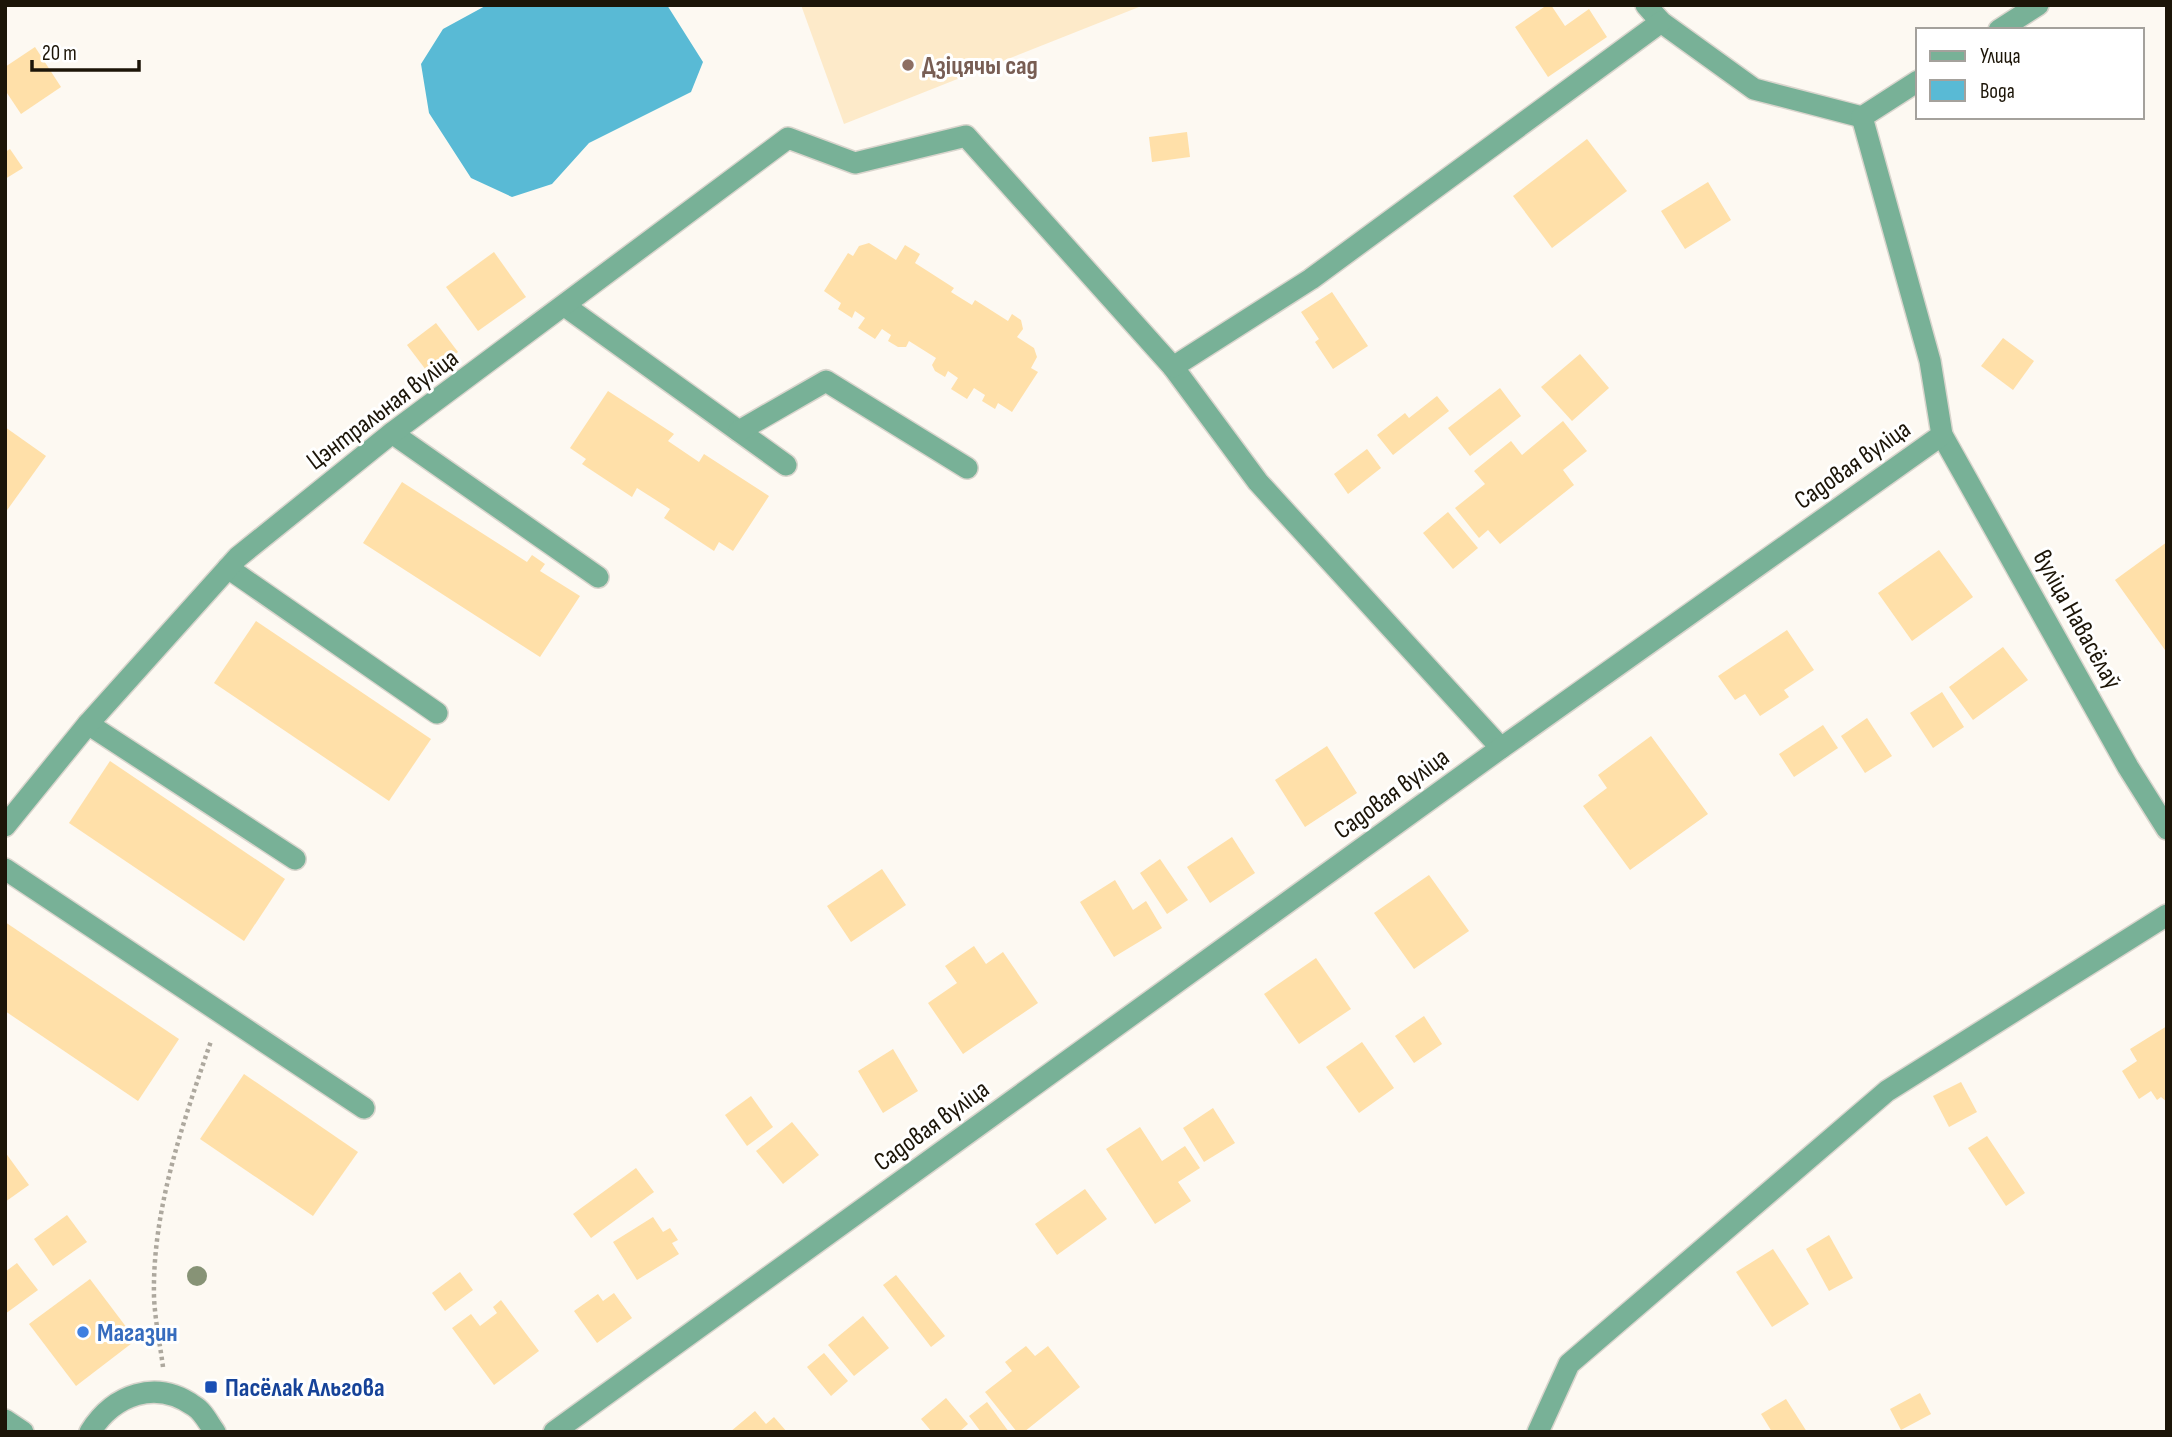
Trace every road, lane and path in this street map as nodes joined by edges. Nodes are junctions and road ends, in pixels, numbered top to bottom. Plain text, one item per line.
1 (1646, 5) edge
2 (2038, 5) edge
3 (1661, 22) junction
4 (2002, 28) edge
5 (1916, 82) edge
6 (1862, 117) junction
7 (565, 306) junction
8 (1173, 367) junction
9 (739, 431) junction
10 (393, 433) junction
11 (1942, 435) junction
12 (786, 465) dead end
13 (967, 468) dead end
14 (228, 568) junction
15 (598, 576) dead end
16 (437, 713) dead end
17 (88, 724) junction
18 (1501, 748) junction
19 (5, 825) edge
20 (2167, 830) edge
21 (295, 859) dead end
22 (5, 869) edge
23 (2167, 915) edge
24 (221, 1010) junction
25 (363, 1108) dead end
26 (166, 1392) junction
27 (5, 1420) edge
28 (23, 1432) edge
29 (89, 1432) edge
30 (215, 1432) edge
31 (554, 1432) edge
32 (1538, 1432) edge

1 - 3 street
2 - 4 street
3 - 6 street
3 - 8 street
5 - 6 street
6 - 11 street, Садовая вуліца
7 - 8 street, Цэнтральная вуліца
7 - 9 street
7 - 10 street, Цэнтральная вуліца
8 - 18 street
9 - 12 street
9 - 13 street
10 - 14 street, Цэнтральная вуліца
10 - 15 street
11 - 18 street, Садовая вуліца
11 - 20 street, вуліца Навасёлаў
14 - 16 street
14 - 17 street, Цэнтральная вуліца
17 - 19 street, Цэнтральная вуліца
17 - 21 street
18 - 31 street, Садовая вуліца
22 - 24 street
23 - 32 street
24 - 25 street
24 - 26 path
26 - 29 street
26 - 30 street
27 - 28 street

